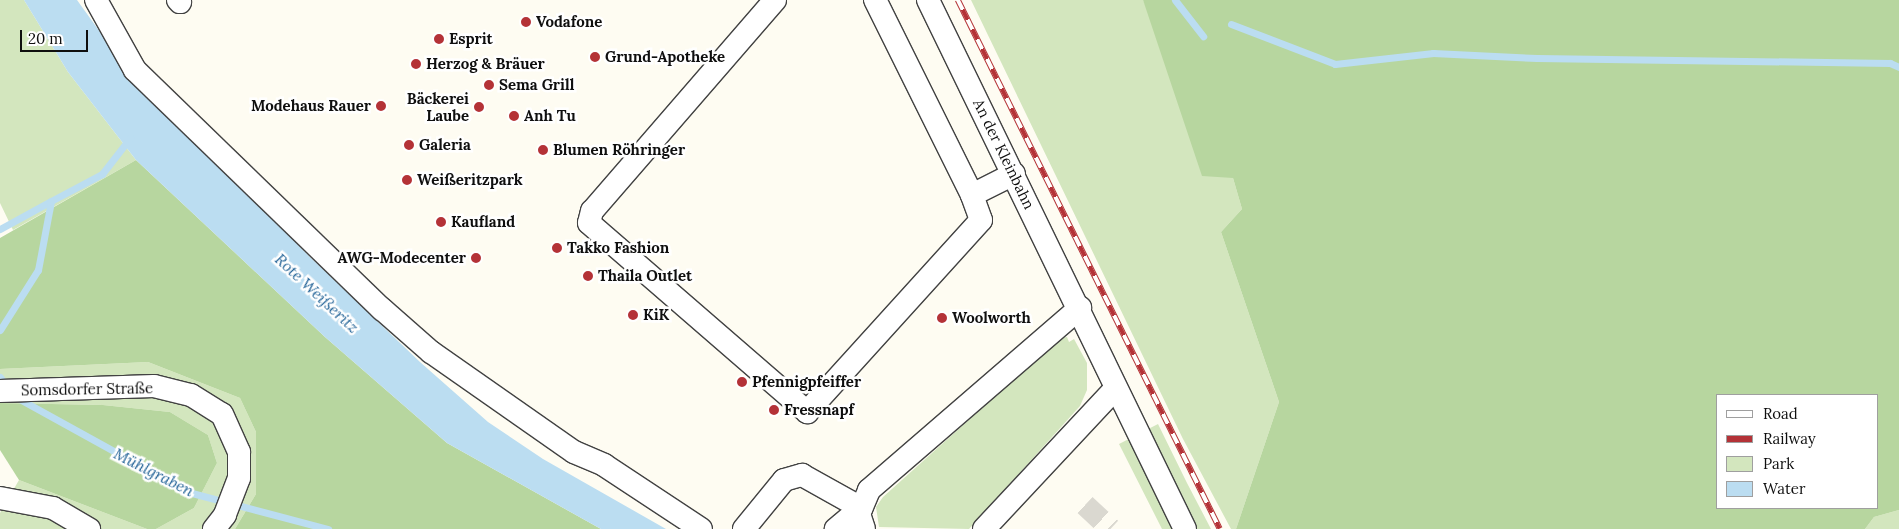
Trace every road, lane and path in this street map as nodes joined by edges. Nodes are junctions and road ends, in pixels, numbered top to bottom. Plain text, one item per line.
1 (96, 0) edge
2 (775, 0) edge
3 (875, 0) edge
4 (928, 0) edge
5 (1014, 174) junction
6 (972, 195) junction
7 (1080, 308) junction
8 (1115, 389) junction
9 (1, 391) edge
10 (0, 498) edge
11 (862, 518) edge
12 (89, 529) edge
13 (214, 529) edge
14 (701, 529) edge
15 (744, 529) edge
16 (836, 529) edge
17 (984, 529) edge
18 (1185, 529) edge

1 - 14 street
2 - 6 street
3 - 6 street
4 - 5 street, An der Kleinbahn
5 - 6 street
5 - 7 street, An der Kleinbahn
7 - 8 street, An der Kleinbahn
7 - 11 street
8 - 17 street
8 - 18 street, An der Kleinbahn
9 - 13 street, Somsdorfer Straße
10 - 12 street
11 - 15 street
11 - 16 street

